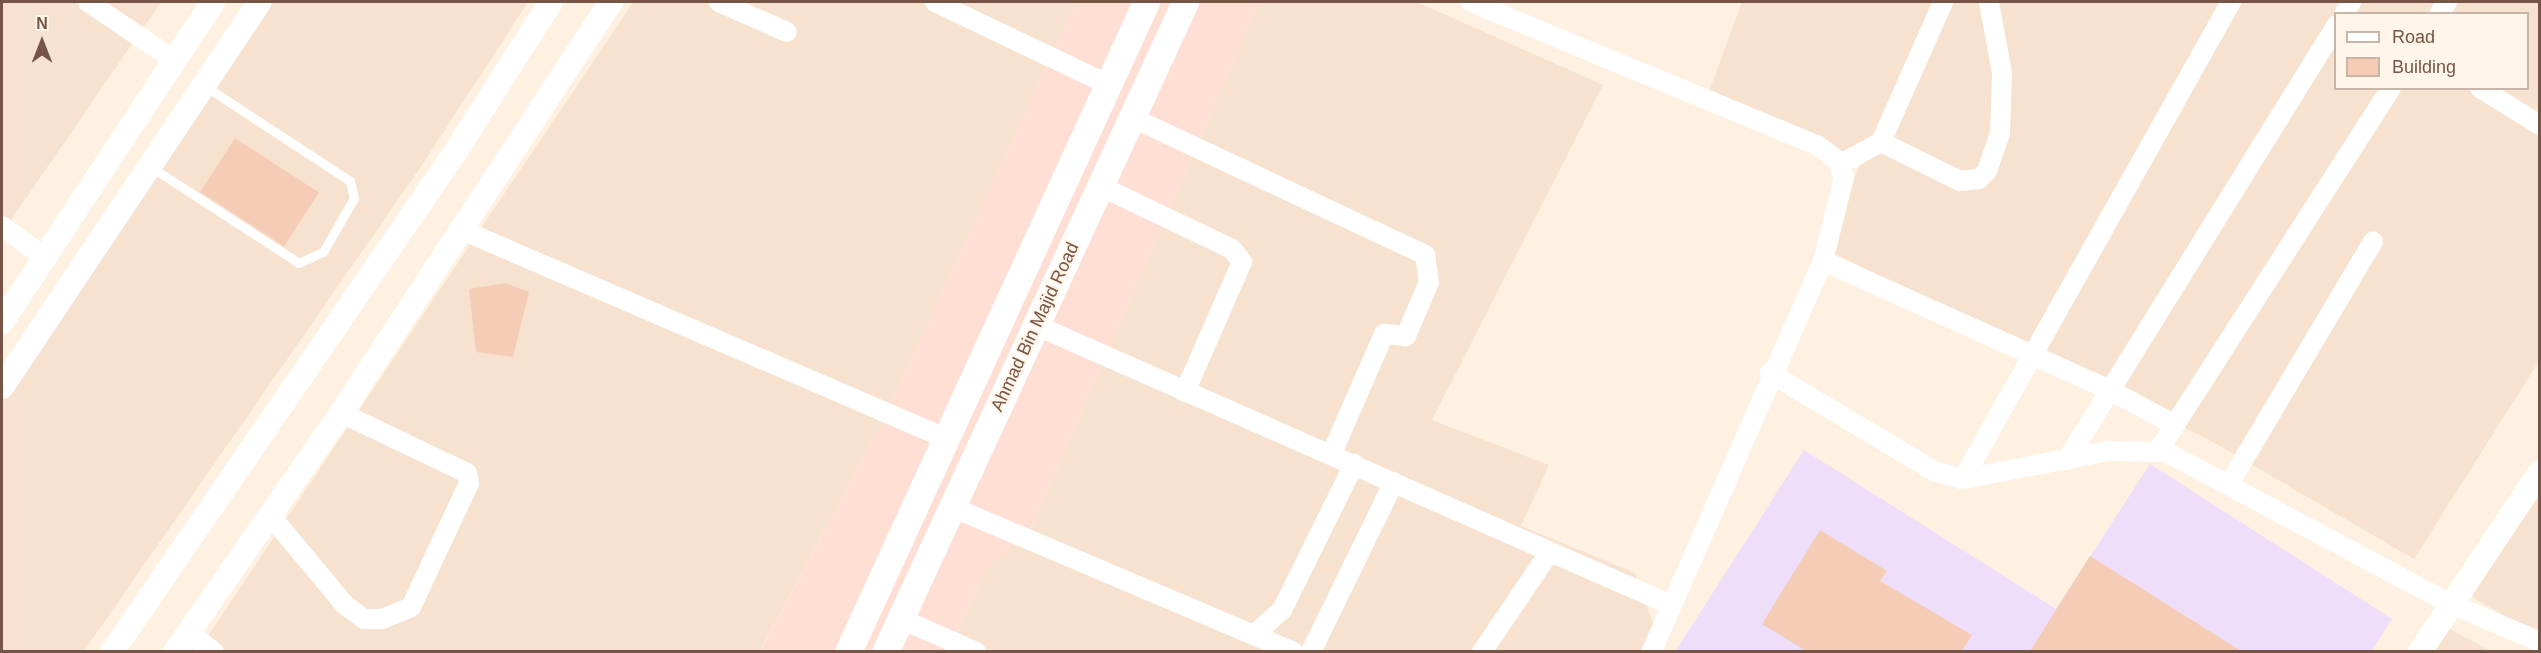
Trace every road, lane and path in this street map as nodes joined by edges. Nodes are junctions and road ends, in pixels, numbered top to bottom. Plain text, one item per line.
1 (88, 2) edge
2 (213, 2) edge
3 (260, 2) edge
4 (551, 2) edge
5 (611, 2) edge
6 (719, 2) edge
7 (935, 2) edge
8 (1146, 2) edge
9 (1185, 2) edge
10 (1471, 2) edge
11 (1943, 2) edge
12 (1989, 2) edge
13 (2231, 2) edge
14 (2334, 29) edge
15 (787, 32) dead end
16 (174, 60) junction
17 (1109, 85) junction
18 (205, 86) junction
19 (2390, 90) edge
20 (2483, 90) edge
21 (1133, 118) junction
22 (2540, 125) edge
23 (1881, 142) junction
24 (1839, 165) junction
25 (150, 166) junction
26 (1102, 187) junction
27 (2, 226) edge
28 (462, 230) junction
29 (2373, 241) dead end
30 (44, 256) junction
31 (1823, 261) junction
32 (2, 322) edge
33 (1033, 324) junction
34 (2029, 353) junction
35 (1770, 373) junction
36 (2, 387) edge
37 (2108, 389) junction
38 (1185, 392) junction
39 (341, 413) junction
40 (2175, 425) junction
41 (945, 438) junction
42 (2158, 451) junction
43 (1332, 453) junction
44 (2067, 460) junction
45 (1354, 464) junction
46 (2540, 472) edge
47 (1963, 479) junction
48 (1394, 482) junction
49 (2229, 484) junction
50 (952, 507) junction
51 (270, 515) junction
52 (1549, 553) junction
53 (2451, 604) junction
54 (1671, 605) junction
55 (901, 619) junction
56 (1254, 635) junction
57 (182, 642) edge
58 (2540, 642) edge
59 (112, 651) edge
60 (214, 651) edge
61 (848, 651) edge
62 (885, 651) edge
63 (976, 651) edge
64 (1294, 651) edge
65 (1311, 651) edge
66 (1482, 651) edge
67 (1652, 651) edge
68 (2420, 651) edge

1 - 16 street
2 - 16 street
3 - 18 street
4 - 59 street
5 - 28 street
6 - 15 street
7 - 17 street
8 - 17 main road, Ahmad Bin Majid Road
9 - 21 main road, Ahmad Bin Majid Road
10 - 24 street
11 - 23 street
12 - 23 street
13 - 34 street
14 - 37 street
16 - 30 street
17 - 41 main road, Ahmad Bin Majid Road
18 - 25 street
18 - 25 lane
19 - 40 street
20 - 22 street
21 - 26 main road, Ahmad Bin Majid Road
21 - 43 street
23 - 24 street
24 - 31 street
25 - 36 street
26 - 33 main road, Ahmad Bin Majid Road
26 - 38 street
27 - 30 street
28 - 39 street
28 - 41 street
29 - 49 street
30 - 32 street
31 - 34 street
31 - 35 street
33 - 38 street
33 - 50 main road, Ahmad Bin Majid Road
34 - 37 street
34 - 47 street
35 - 47 street
35 - 54 street
37 - 40 street
37 - 44 street
38 - 43 street
39 - 51 street
39 - 51 street
40 - 42 street
41 - 61 main road, Ahmad Bin Majid Road
42 - 44 street
42 - 49 street
43 - 45 street
44 - 47 street
45 - 48 street
45 - 56 street
46 - 53 street
48 - 52 street
48 - 65 street
49 - 53 street
50 - 55 main road, Ahmad Bin Majid Road
50 - 56 street
51 - 57 street
52 - 54 street
52 - 66 street
53 - 58 street
53 - 68 street
54 - 67 street
55 - 62 main road, Ahmad Bin Majid Road
55 - 63 street
56 - 64 street
57 - 60 street

